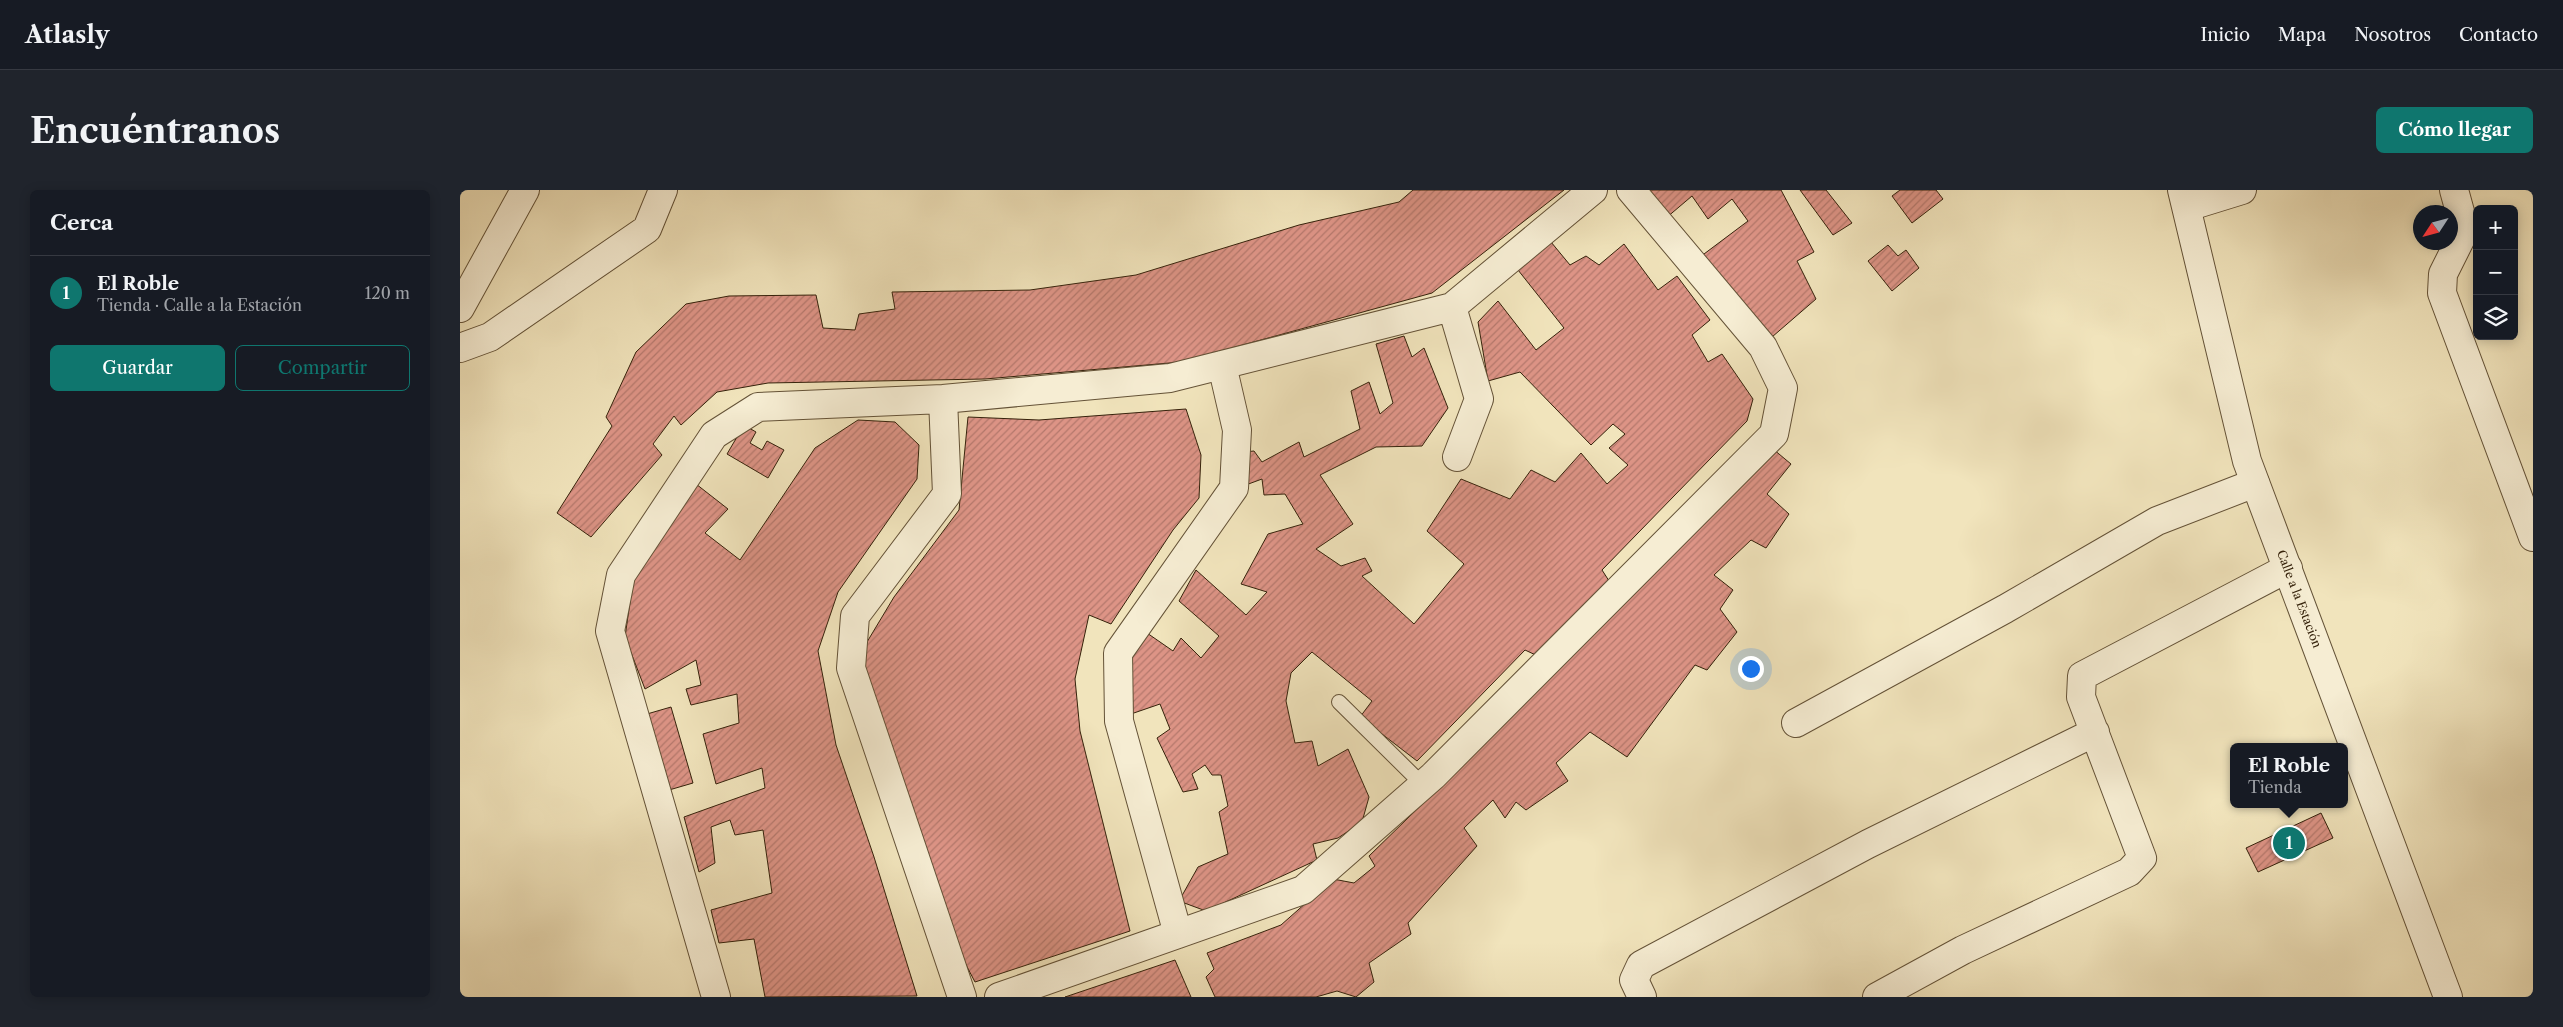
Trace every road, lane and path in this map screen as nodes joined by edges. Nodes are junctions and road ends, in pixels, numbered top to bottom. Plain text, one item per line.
1 (525, 190) edge
2 (663, 190) edge
3 (1593, 190) edge
4 (1631, 190) edge
5 (2242, 190) edge
6 (2454, 190) edge
7 (2184, 199) edge
8 (1452, 307) junction
9 (460, 308) edge
10 (460, 348) edge
11 (1222, 364) junction
12 (943, 399) junction
13 (1458, 456) dead end
14 (2255, 483) junction
15 (2533, 537) edge
16 (2288, 568) junction
17 (1339, 702) dead end
18 (1796, 723) dead end
19 (2094, 732) junction
20 (1423, 785) junction
21 (1178, 934) junction
22 (2446, 996) edge
23 (716, 997) edge
24 (962, 997) edge
25 (999, 997) edge
26 (1642, 997) edge
27 (1877, 997) edge

1 - 9 street
2 - 10 street
3 - 8 street
4 - 20 street
5 - 7 street
6 - 15 street
7 - 14 street, Calle a la Estación
8 - 11 street
8 - 13 street
11 - 12 street
11 - 21 street
12 - 23 street
12 - 24 street
14 - 16 street, Calle a la Estación
14 - 18 street
16 - 19 street
16 - 22 street, Calle a la Estación
17 - 20 lane
19 - 26 street
19 - 27 street
20 - 21 street
21 - 25 street

